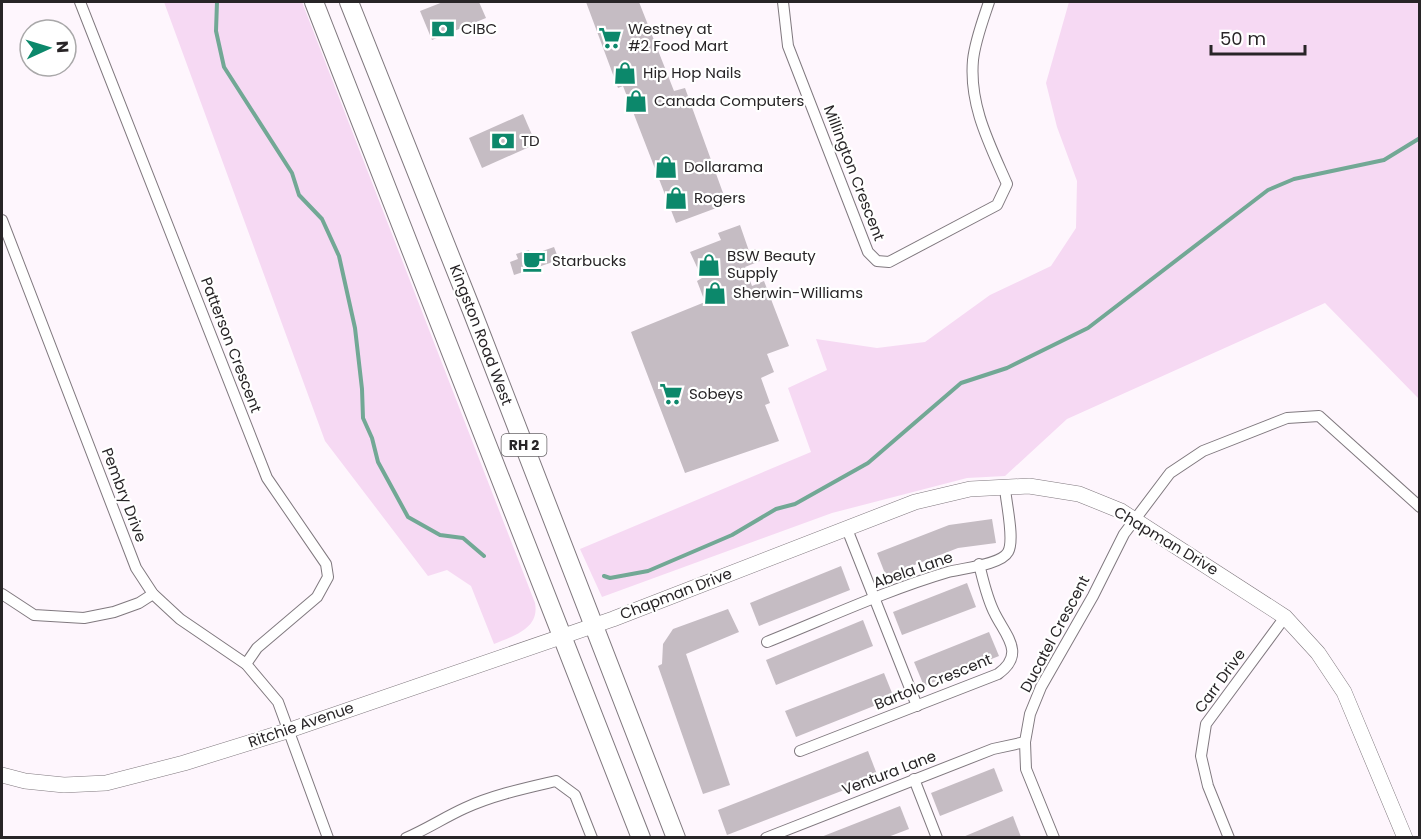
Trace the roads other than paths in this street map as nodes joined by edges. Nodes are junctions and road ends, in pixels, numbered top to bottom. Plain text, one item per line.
1 (80, 2) edge
2 (314, 2) edge
3 (349, 2) edge
4 (783, 2) edge
5 (988, 2) edge
6 (2, 220) edge
7 (1005, 488) junction
8 (1419, 507) edge
9 (1136, 520) junction
10 (847, 529) junction
11 (979, 564) junction
12 (2, 594) edge
13 (153, 594) junction
14 (875, 599) junction
15 (1285, 617) junction
16 (593, 625) junction
17 (562, 636) junction
18 (767, 642) dead end
19 (246, 664) junction
20 (917, 706) junction
21 (290, 730) junction
22 (1025, 742) junction
23 (800, 752) dead end
24 (2, 775) edge
25 (914, 779) junction
26 (328, 837) edge
27 (406, 837) edge
28 (592, 837) edge
29 (641, 837) edge
30 (676, 837) edge
31 (766, 837) edge
32 (937, 837) edge
33 (1054, 837) edge
34 (1228, 837) edge
35 (1405, 837) edge

1 - 19 street, Patterson Crescent
2 - 17 main road, RH 2
3 - 16 main road, Kingston Road West / RH 2
4 - 5 street, Millington Crescent
6 - 13 street, Pembry Drive
7 - 9 street, Chapman Drive
7 - 10 street, Chapman Drive
7 - 11 street, Abela Lane
8 - 9 street, Ducatel Crescent
9 - 15 street, Chapman Drive
9 - 22 street, Ducatel Crescent
10 - 14 street
10 - 16 street, Chapman Drive
11 - 14 street, Abela Lane
11 - 20 street, Bartolo Crescent
12 - 13 street
13 - 19 street, Pembry Drive
14 - 18 street, Abela Lane
14 - 20 street
15 - 34 street, Carr Drive
15 - 35 street, Chapman Drive
16 - 17 street, Ritchie Avenue
16 - 30 main road, Kingston Road West / RH 2
17 - 21 street, Ritchie Avenue
17 - 29 main road, RH 2
19 - 21 street, Pembry Drive
20 - 23 street, Bartolo Crescent
21 - 24 street, Ritchie Avenue
21 - 26 street, Pembry Drive
22 - 25 street, Ventura Lane
22 - 33 street, Ducatel Crescent
25 - 31 street, Ventura Lane
25 - 32 street
27 - 28 street

